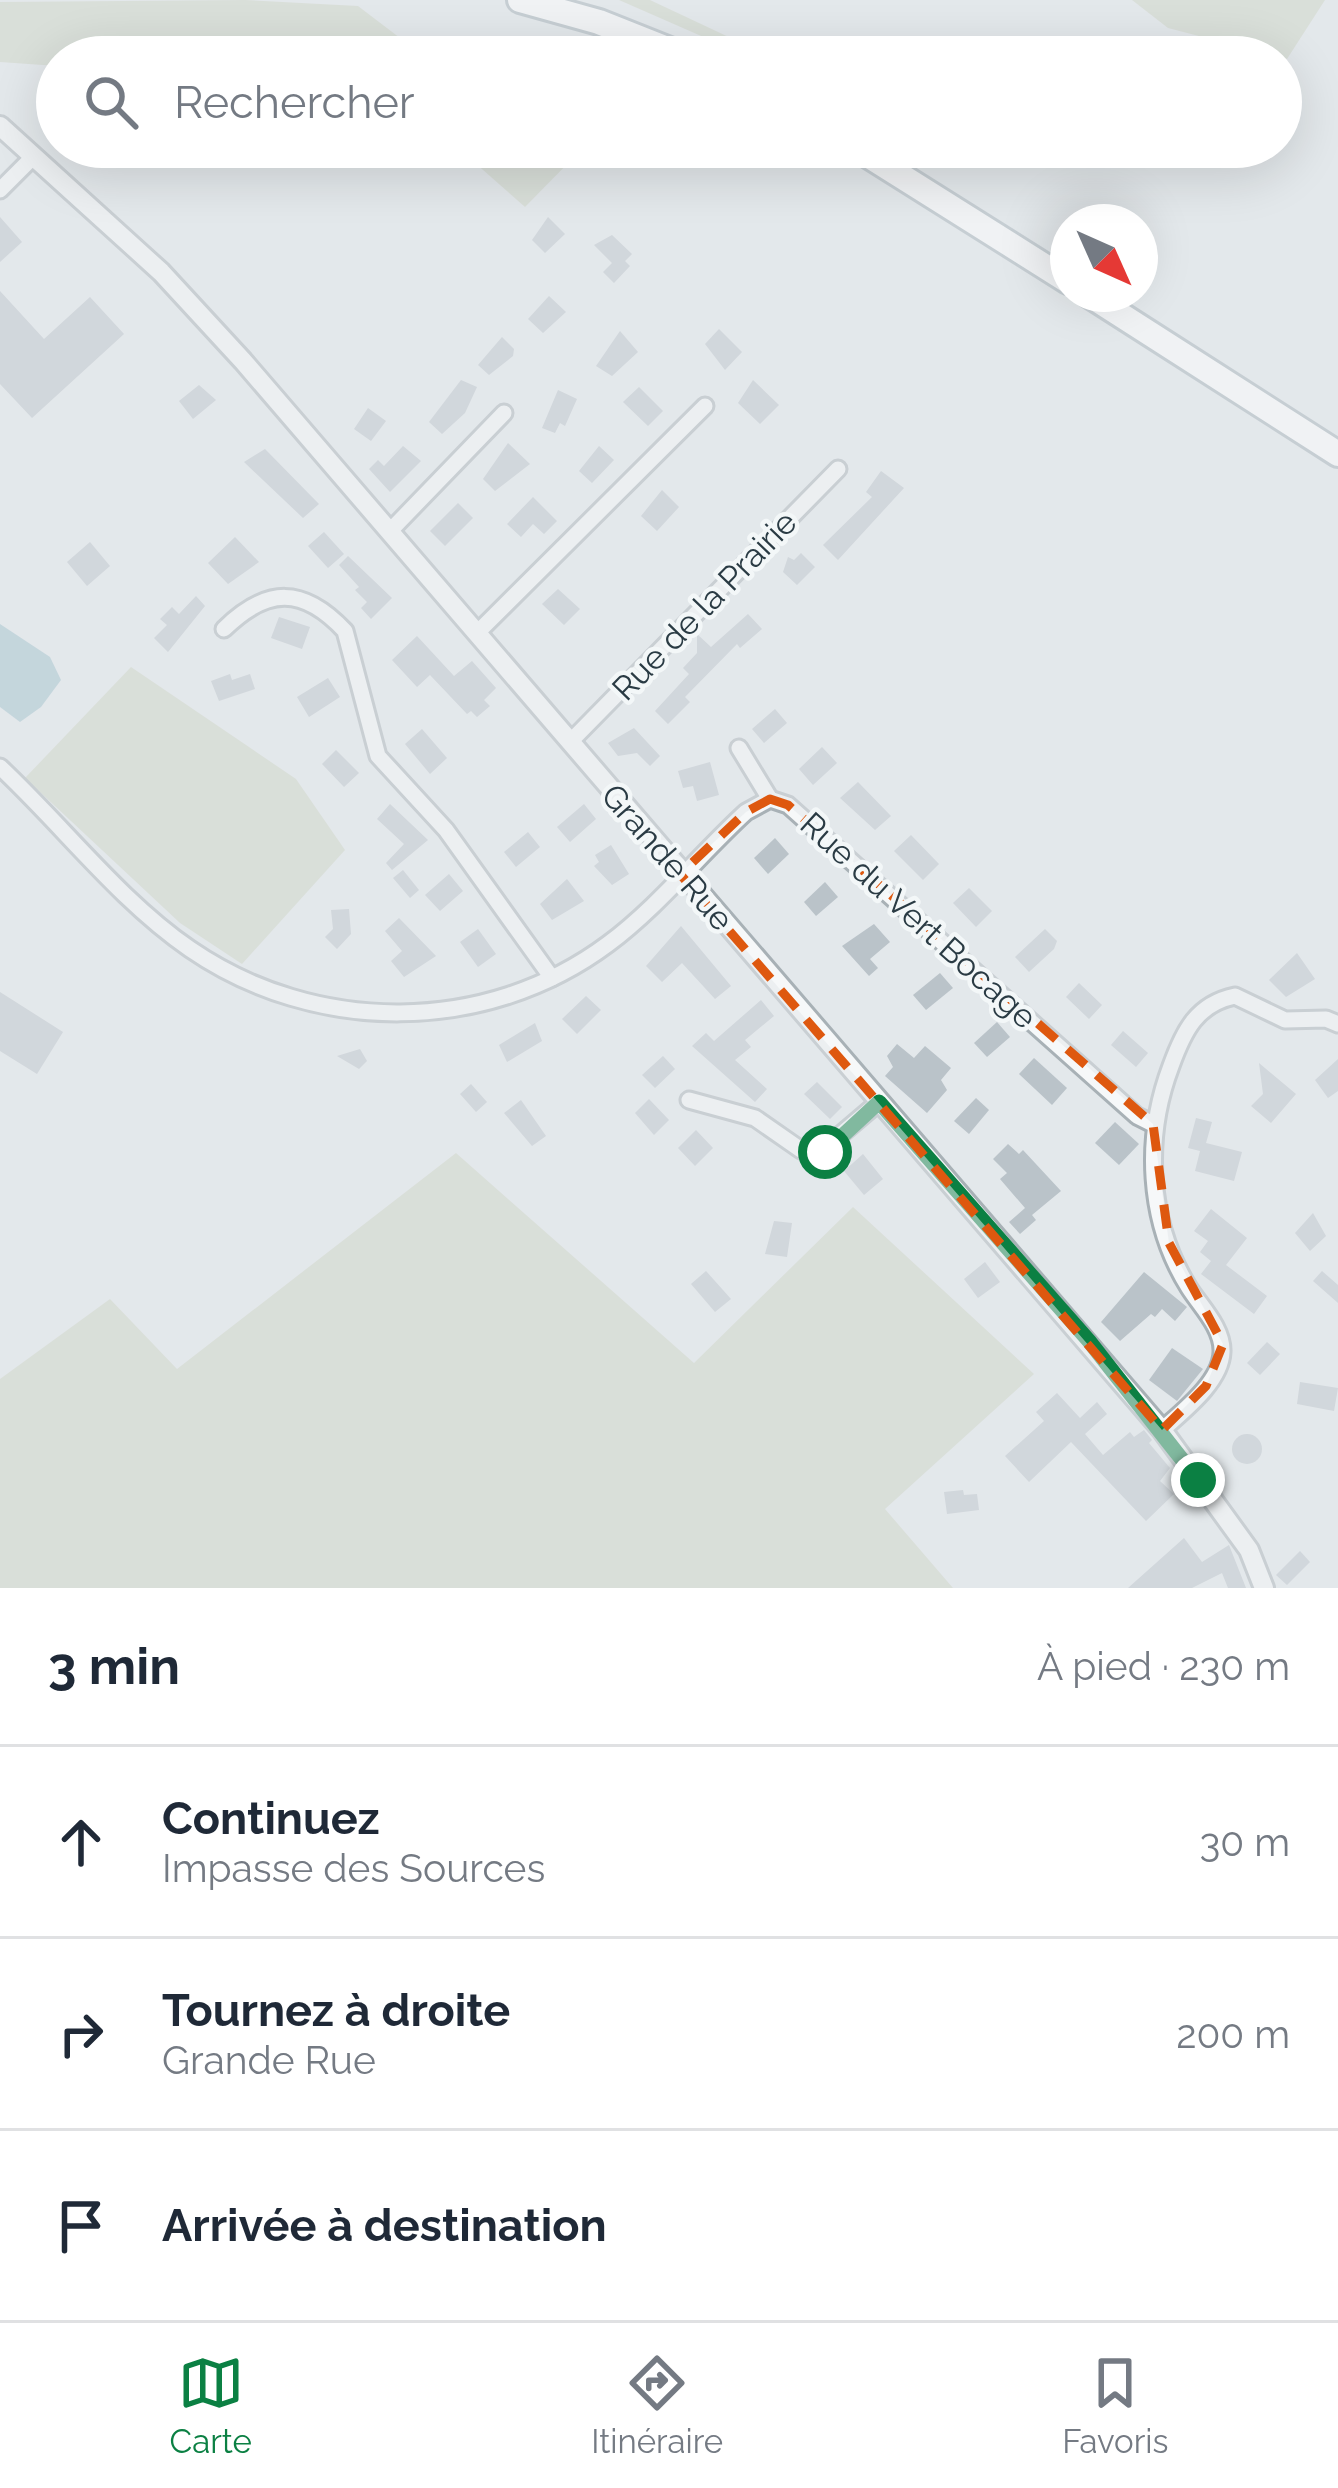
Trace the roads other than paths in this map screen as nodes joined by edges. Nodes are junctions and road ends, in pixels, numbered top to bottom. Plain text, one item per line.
1 (520, 0) edge
2 (634, 36) edge
3 (0, 126) edge
4 (33, 157) junction
5 (36, 160) edge
6 (45, 168) edge
7 (888, 168) edge
8 (0, 190) edge
9 (1050, 270) edge
10 (1116, 312) edge
11 (706, 406) dead end
12 (504, 412) dead end
13 (1338, 454) edge
14 (838, 469) dead end
15 (389, 531) junction
16 (224, 629) dead end
17 (477, 633) junction
18 (570, 742) junction
19 (739, 748) dead end
20 (0, 766) edge
21 (770, 799) junction
22 (680, 874) junction
23 (552, 978) junction
24 (1338, 1024) edge
25 (689, 1100) dead end
26 (879, 1102) junction
27 (1153, 1124) junction
28 (1162, 1430) junction
29 (1264, 1588) edge

1 - 2 main road
3 - 4 street, Grande Rue
4 - 5 street, Grande Rue
4 - 8 street
6 - 15 street, Grande Rue
7 - 9 main road
10 - 13 main road
11 - 17 street
12 - 15 street
14 - 18 street, Rue de la Prairie
15 - 17 street, Grande Rue
16 - 23 street
17 - 18 street, Grande Rue
18 - 22 street, Grande Rue
19 - 21 street
20 - 23 street, Rue du Vert Bocage
21 - 22 street, Rue du Vert Bocage
21 - 27 street, Rue du Vert Bocage
22 - 23 street, Rue du Vert Bocage
22 - 26 street, Grande Rue
24 - 27 street
25 - 26 street
26 - 28 street, Grande Rue
27 - 28 street
28 - 29 street, Grande Rue

